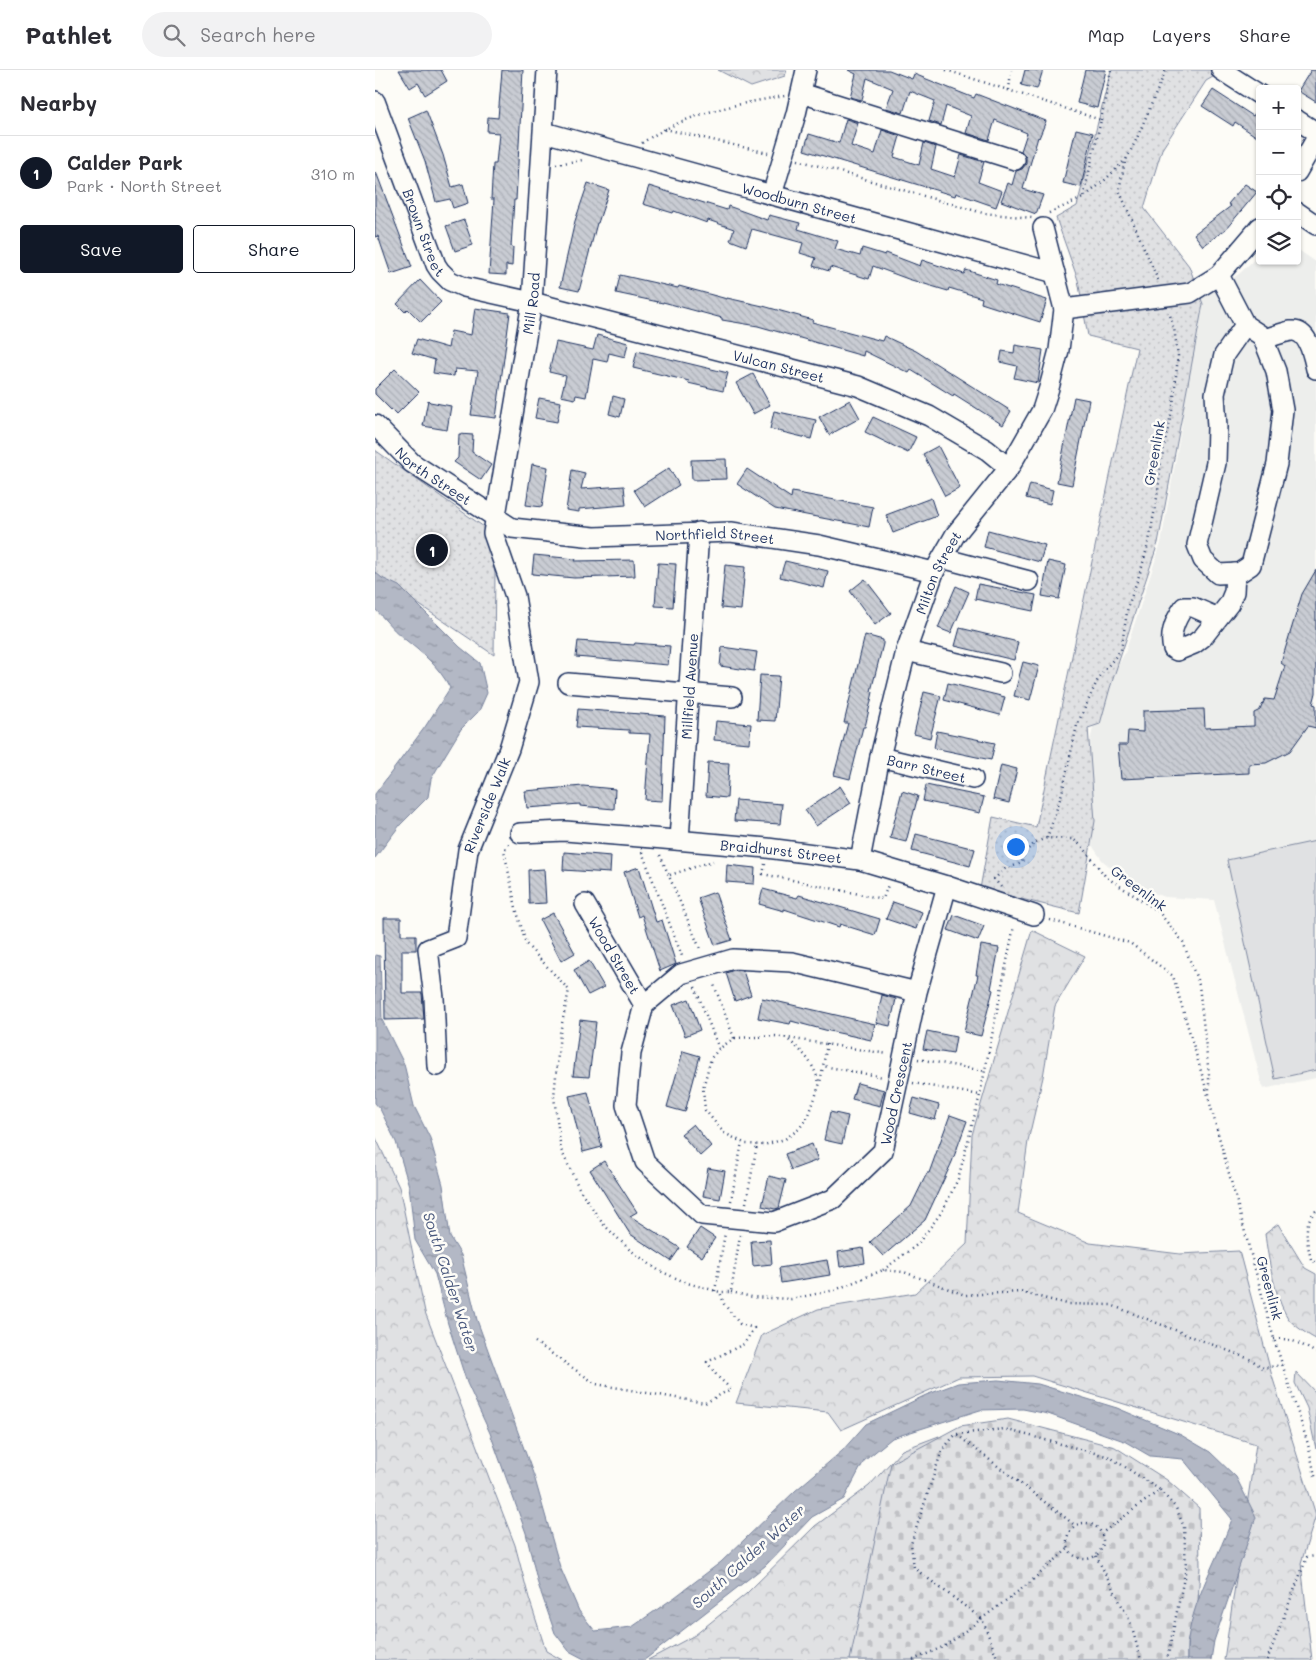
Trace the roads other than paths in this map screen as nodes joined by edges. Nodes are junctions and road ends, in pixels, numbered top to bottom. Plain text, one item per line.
1 (547, 70) edge
2 (806, 70) edge
3 (1221, 70) edge
4 (1256, 92) edge
5 (801, 93) junction
6 (375, 101) edge
7 (1301, 123) edge
8 (544, 132) junction
9 (1316, 132) edge
10 (1316, 139) edge
11 (1015, 160) dead end
12 (1301, 165) edge
13 (772, 195) junction
14 (1301, 215) edge
15 (1039, 223) road end
16 (1316, 225) edge
17 (1256, 231) edge
18 (1055, 273) junction
19 (1219, 275) junction
20 (532, 302) junction
21 (1064, 309) junction
22 (1245, 325) junction
23 (1264, 340) junction
24 (1316, 369) edge
25 (375, 425) edge
26 (1009, 468) junction
27 (495, 526) junction
28 (699, 532) junction
29 (938, 565) junction
30 (1235, 573) junction
31 (1029, 580) dead end
32 (1218, 618) dead end
33 (906, 651) junction
34 (1001, 673) dead end
35 (568, 683) dead end
36 (689, 693) junction
37 (732, 697) dead end
38 (880, 757) junction
39 (973, 779) dead end
40 (520, 833) dead end
41 (679, 840) junction
42 (860, 860) junction
43 (947, 886) junction
44 (585, 904) dead end
45 (1026, 912) road end
46 (917, 992) junction
47 (644, 1005) junction
48 (437, 1066) dead end

1 - 8 street, Mill Road
2 - 5 street
3 - 4 street
5 - 11 street
5 - 13 street
6 - 20 street, Brown Street
7 - 9 street
8 - 13 street, Woodburn Street
8 - 20 street, Mill Road
10 - 12 street
13 - 18 street, Woodburn Street
14 - 16 street
15 - 18 street, Milton Street
17 - 19 street
18 - 21 street, Milton Street
19 - 21 street
19 - 22 street
20 - 26 street, Vulcan Street
20 - 27 street, Mill Road
21 - 26 street, Milton Street
22 - 23 street
22 - 30 street
23 - 24 street
23 - 30 street
25 - 27 street, North Street
26 - 29 street, Milton Street
27 - 28 street, Northfield Street
27 - 48 street, Riverside Walk
28 - 29 street, Northfield Street
28 - 36 street, Millfield Avenue
29 - 31 street, Northfield Street
29 - 33 street, Milton Street
30 - 32 street
33 - 34 street
33 - 38 street, Milton Street
35 - 36 street
36 - 37 street
36 - 41 street, Millfield Avenue
38 - 39 street, Barr Street
38 - 42 street, Milton Street
40 - 41 street, Braidhurst Street
41 - 42 street, Braidhurst Street
42 - 43 street, Braidhurst Street
43 - 45 street, Braidhurst Street
43 - 46 street, Wood Crescent
44 - 47 street, Wood Street
46 - 47 street
46 - 47 street, Wood Crescent

